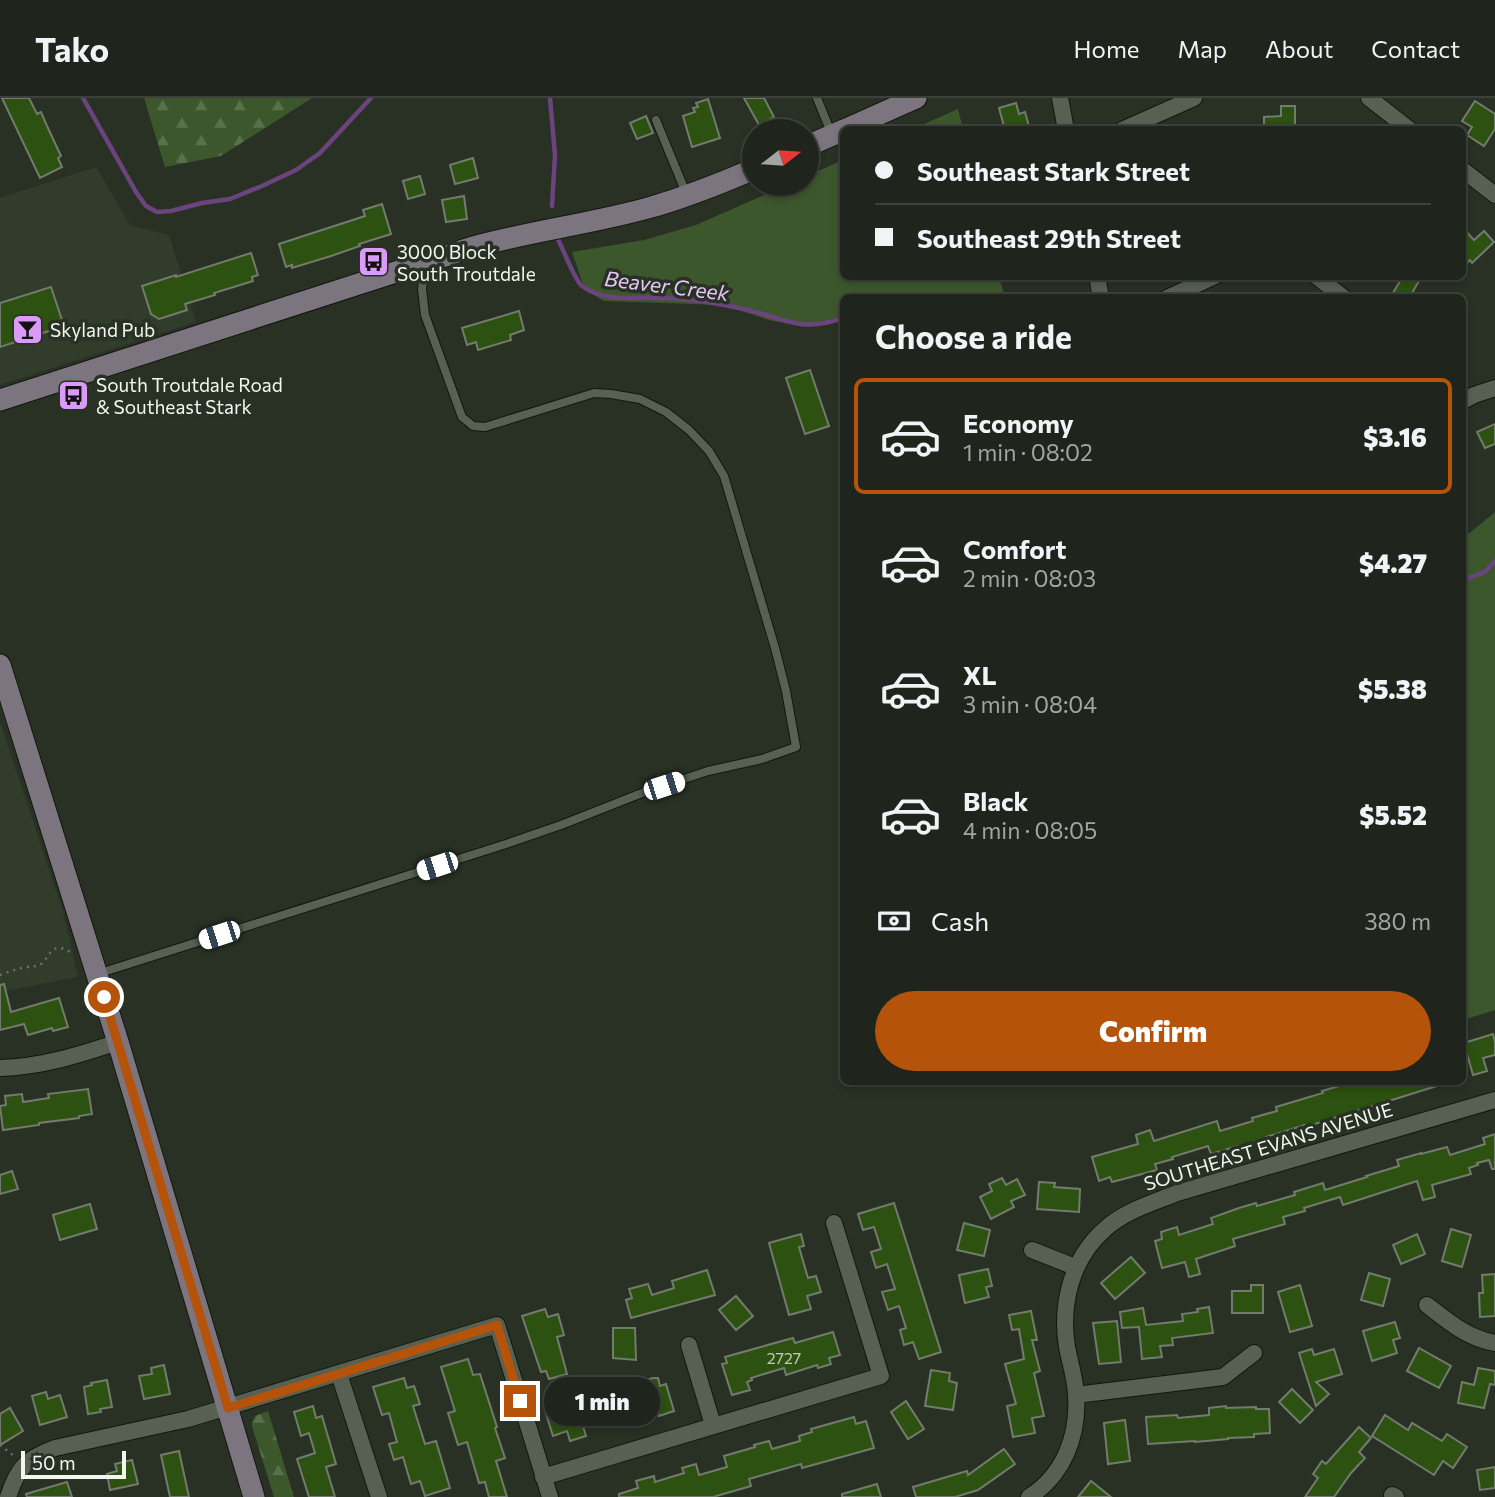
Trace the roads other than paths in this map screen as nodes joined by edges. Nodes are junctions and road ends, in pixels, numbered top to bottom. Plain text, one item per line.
1 (817, 98) edge
2 (916, 98) edge
3 (1060, 98) edge
4 (1194, 98) edge
5 (1369, 98) edge
6 (656, 120) dead end
7 (852, 126) edge
8 (1065, 126) edge
9 (1131, 126) edge
10 (1405, 126) edge
11 (840, 131) edge
12 (819, 141) edge
13 (1466, 172) edge
14 (742, 174) edge
15 (1495, 195) edge
16 (688, 196) junction
17 (425, 262) junction
18 (1206, 280) edge
19 (1321, 280) edge
20 (1176, 294) edge
21 (1339, 294) edge
22 (1495, 388) edge
23 (1466, 399) edge
24 (0, 400) edge
25 (0, 665) edge
26 (97, 974) junction
27 (118, 1042) junction
28 (0, 1068) edge
29 (1495, 1100) edge
30 (834, 1223) dead end
31 (1032, 1250) dead end
32 (1076, 1267) junction
33 (1427, 1305) dead end
34 (1495, 1343) edge
35 (690, 1345) dead end
36 (1254, 1353) dead end
37 (340, 1374) junction
38 (1076, 1395) junction
39 (228, 1408) junction
40 (713, 1425) junction
41 (543, 1477) junction
42 (8, 1497) edge
43 (254, 1497) edge
44 (379, 1497) edge
45 (550, 1497) edge
46 (1029, 1497) edge

1 - 11 lane
2 - 7 main road
3 - 8 street
4 - 9 street
5 - 10 street
6 - 16 lane
11 - 12 main road
13 - 15 street
14 - 16 main road
16 - 17 main road
17 - 24 main road
17 - 26 lane
18 - 20 street
19 - 21 street
22 - 23 street
25 - 26 main road
26 - 27 main road
27 - 28 street
27 - 39 main road
29 - 32 street, SOUTHEAST EVANS AVENUE
30 - 40 street
31 - 32 street
32 - 38 street, SOUTHEAST EVANS AVENUE
33 - 34 street
35 - 40 street
36 - 38 street
37 - 39 street
37 - 41 street
37 - 44 street
38 - 46 street, SOUTHEAST EVANS AVENUE
39 - 42 street
39 - 43 main road
40 - 41 street
41 - 45 street

